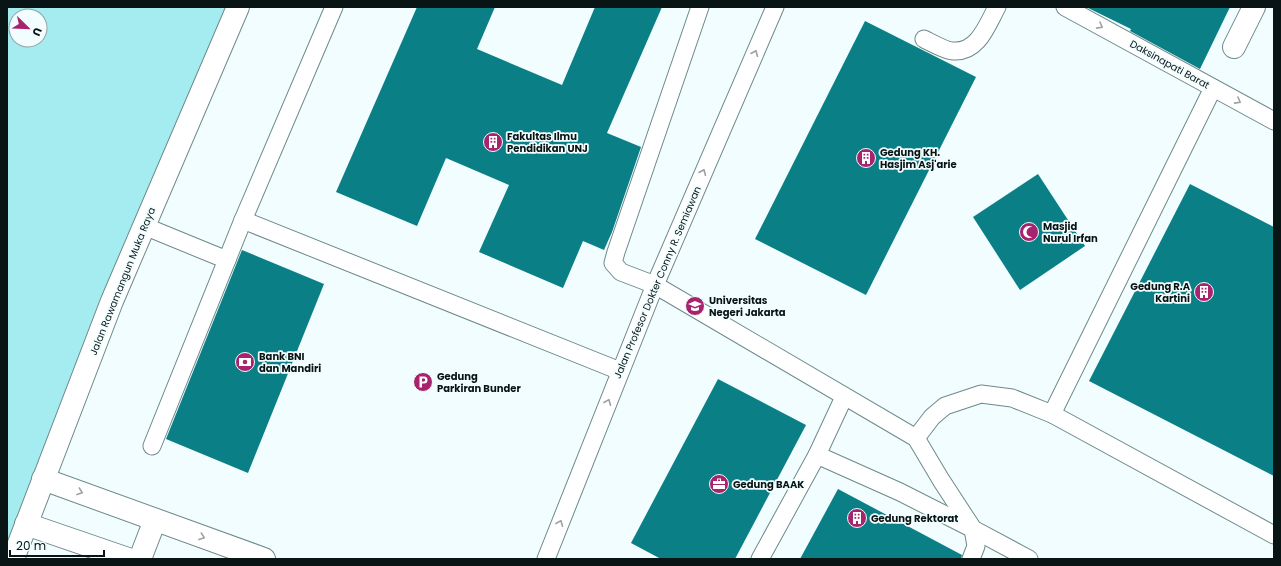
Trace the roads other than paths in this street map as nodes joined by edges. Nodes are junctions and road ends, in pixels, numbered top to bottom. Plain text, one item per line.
1 (238, 7) edge
2 (334, 7) edge
3 (700, 7) edge
4 (775, 7) edge
5 (997, 7) edge
6 (1065, 7) edge
7 (1254, 7) edge
8 (924, 40) dead end
9 (1234, 47) dead end
10 (1213, 88) junction
11 (1274, 121) edge
12 (243, 220) junction
13 (144, 226) junction
14 (227, 260) junction
15 (655, 285) junction
16 (620, 371) junction
17 (844, 397) junction
18 (1052, 414) junction
19 (916, 438) junction
20 (152, 446) dead end
21 (817, 455) junction
22 (43, 479) junction
23 (156, 520) junction
24 (26, 524) junction
25 (974, 529) junction
26 (1274, 535) edge
27 (13, 559) edge
28 (128, 559) edge
29 (140, 559) edge
30 (264, 559) edge
31 (546, 559) edge
32 (760, 559) edge
33 (971, 559) edge
34 (1028, 559) edge

1 - 13 street, Jalan Rawamangun Muka Raya
2 - 12 lane
3 - 15 lane
15 -> 4 lane, Jalan Profesor Dokter Conny R. Semiawan
5 - 8 lane
6 -> 10 lane, Daksinapati Barat
7 - 9 street
10 -> 11 lane, Daksinapati Barat
10 - 18 lane
12 - 14 lane
12 - 16 lane
13 - 14 lane
13 - 22 street, Jalan Rawamangun Muka Raya
14 - 20 lane
15 - 16 lane, Jalan Profesor Dokter Conny R. Semiawan
15 - 17 lane
31 -> 16 lane, Jalan Profesor Dokter Conny R. Semiawan
17 - 19 lane
17 - 21 lane
18 - 19 lane
18 - 26 lane
19 - 25 lane
21 - 25 lane
21 - 32 lane
22 -> 23 street
22 - 24 street, Jalan Rawamangun Muka Raya
23 - 29 street
23 -> 30 street
24 - 27 street, Jalan Rawamangun Muka Raya
24 - 28 street
25 - 33 lane
25 - 34 lane

